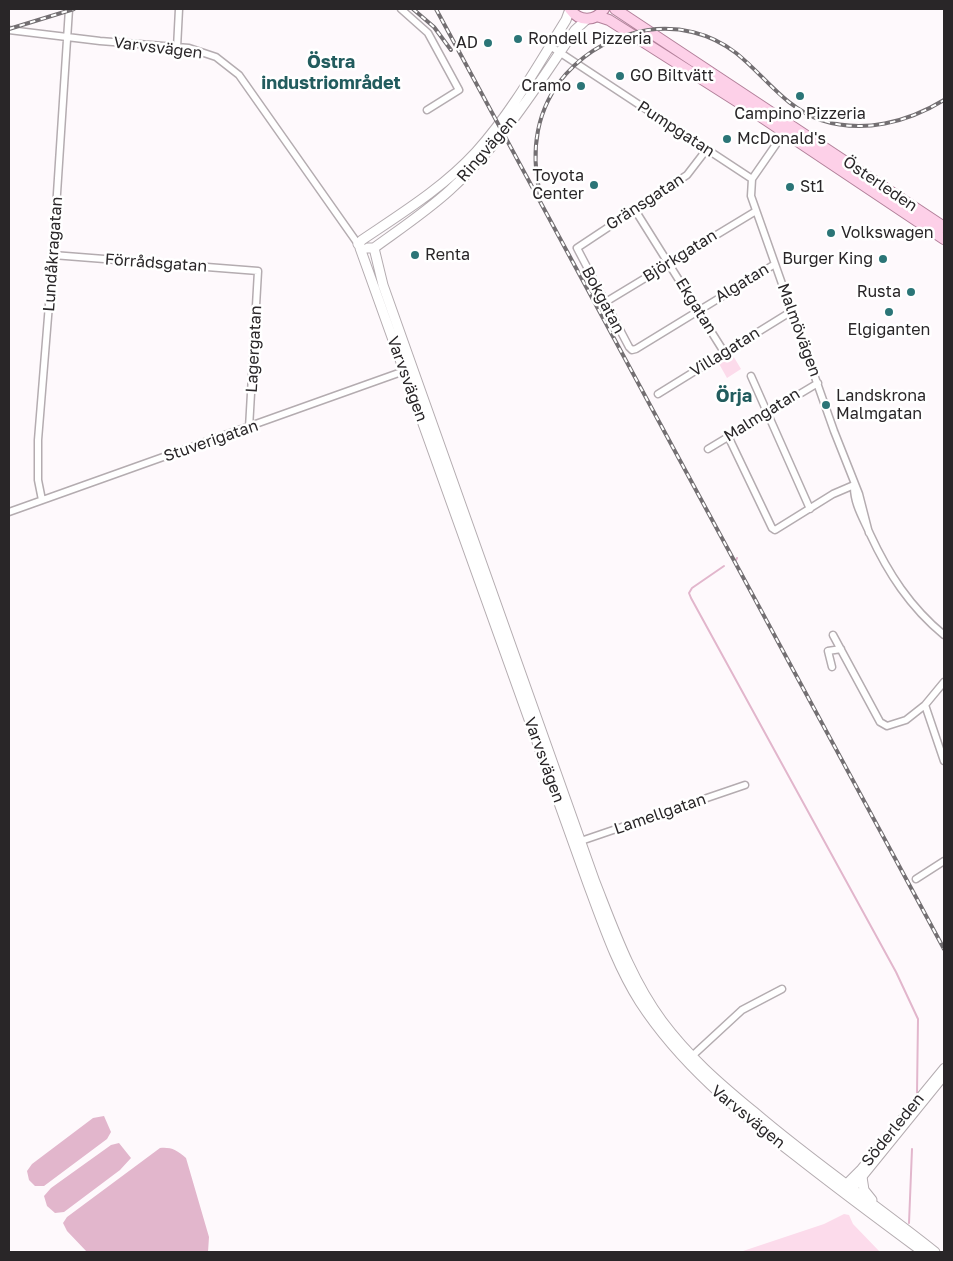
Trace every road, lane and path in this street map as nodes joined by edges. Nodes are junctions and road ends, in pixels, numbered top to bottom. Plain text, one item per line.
1 (69, 9) edge
2 (179, 9) edge
3 (401, 9) edge
4 (570, 9) edge
5 (615, 9) edge
6 (596, 15) edge
7 (9, 30) edge
8 (67, 38) junction
9 (550, 46) junction
10 (177, 48) junction
11 (560, 52) junction
12 (427, 110) dead end
13 (787, 129) junction
14 (707, 149) junction
15 (752, 179) junction
16 (635, 210) junction
17 (756, 211) junction
18 (944, 227) edge
19 (944, 239) edge
20 (359, 246) junction
21 (374, 248) junction
22 (577, 248) joint
23 (53, 255) junction
24 (668, 263) junction
25 (775, 264) junction
26 (258, 271) joint
27 (383, 285) junction
28 (604, 302) junction
29 (698, 310) junction
30 (792, 311) junction
31 (632, 350) joint
32 (724, 352) junction
33 (408, 370) junction
34 (751, 376) dead end
35 (818, 383) junction
36 (658, 394) dead end
37 (768, 412) junction
38 (249, 428) junction
39 (728, 436) junction
40 (708, 449) dead end
41 (854, 485) junction
42 (42, 500) junction
43 (810, 509) junction
44 (9, 512) edge
45 (944, 635) edge
46 (837, 638) dead end
47 (841, 649) junction
48 (832, 667) dead end
49 (944, 682) edge
50 (925, 705) junction
51 (944, 761) edge
52 (745, 785) dead end
53 (578, 842) junction
54 (944, 861) edge
55 (916, 879) dead end
56 (782, 989) dead end
57 (688, 1060) junction
58 (944, 1068) edge
59 (944, 1076) edge
60 (862, 1177) junction
61 (847, 1190) junction
62 (904, 1229) junction
63 (924, 1252) edge
64 (935, 1252) edge

1 - 8 street, Lundåkragatan
2 - 10 street
3 - 12 street
4 - 6 main road, Österleden
4 - 9 main road, Ringvägen
5 - 13 main road, Österleden
6 - 11 main road, Ringvägen
6 - 13 main road, Österleden
7 - 8 street, Varvsvägen
8 - 10 street, Varvsvägen
8 - 23 street, Lundåkragatan
9 - 11 street, Pumpgatan
9 - 20 main road, Ringvägen
10 - 20 street, Varvsvägen
11 - 14 street, Pumpgatan
11 - 21 main road, Ringvägen
13 - 15 street
13 - 18 main road, Österleden
13 - 19 main road, Österleden
14 - 15 street, Pumpgatan
14 - 16 street, Gränsgatan
15 - 17 street, Malmövägen
16 - 22 street, Gränsgatan
16 - 24 street, Ekgatan
17 - 24 street, Björkgatan
17 - 25 street, Malmövägen
20 - 21 main road
20 - 27 main road, Varvsvägen
20 - 33 main road, Varvsvägen
21 - 27 main road, Varvsvägen
22 - 28 street, Bokgatan
23 - 26 street, Förrådsgatan
23 - 42 street, Lundåkragatan
24 - 28 street, Björkgatan
24 - 29 street, Ekgatan
25 - 29 street, Algatan
25 - 30 street, Malmövägen
26 - 38 street, Lagergatan
27 - 33 main road, Varvsvägen
28 - 31 street, Bokgatan
29 - 31 street, Algatan
29 - 32 street, Ekgatan
30 - 32 street, Villagatan
30 - 35 street, Malmövägen
32 - 36 street, Villagatan
33 - 38 street, Stuverigatan
33 - 53 main road, Varvsvägen
34 - 37 street
35 - 37 street, Malmgatan
35 - 41 street, Malmövägen
37 - 39 street, Malmgatan
37 - 43 street
38 - 42 street, Stuverigatan
39 - 40 street, Malmgatan
39 - 43 street
41 - 43 street
41 - 45 street, Malmövägen
42 - 44 street, Stuverigatan
46 - 47 street
47 - 48 street
47 - 50 street
49 - 50 street
50 - 51 street
52 - 53 street, Lamellgatan
53 - 57 main road, Varvsvägen
54 - 55 street
56 - 57 street
57 - 61 main road, Varvsvägen
58 - 61 street, Söderleden
59 - 60 street, Söderleden
60 - 61 street, Söderleden
60 - 62 main road
61 - 62 main road
61 - 63 main road
62 - 64 main road

